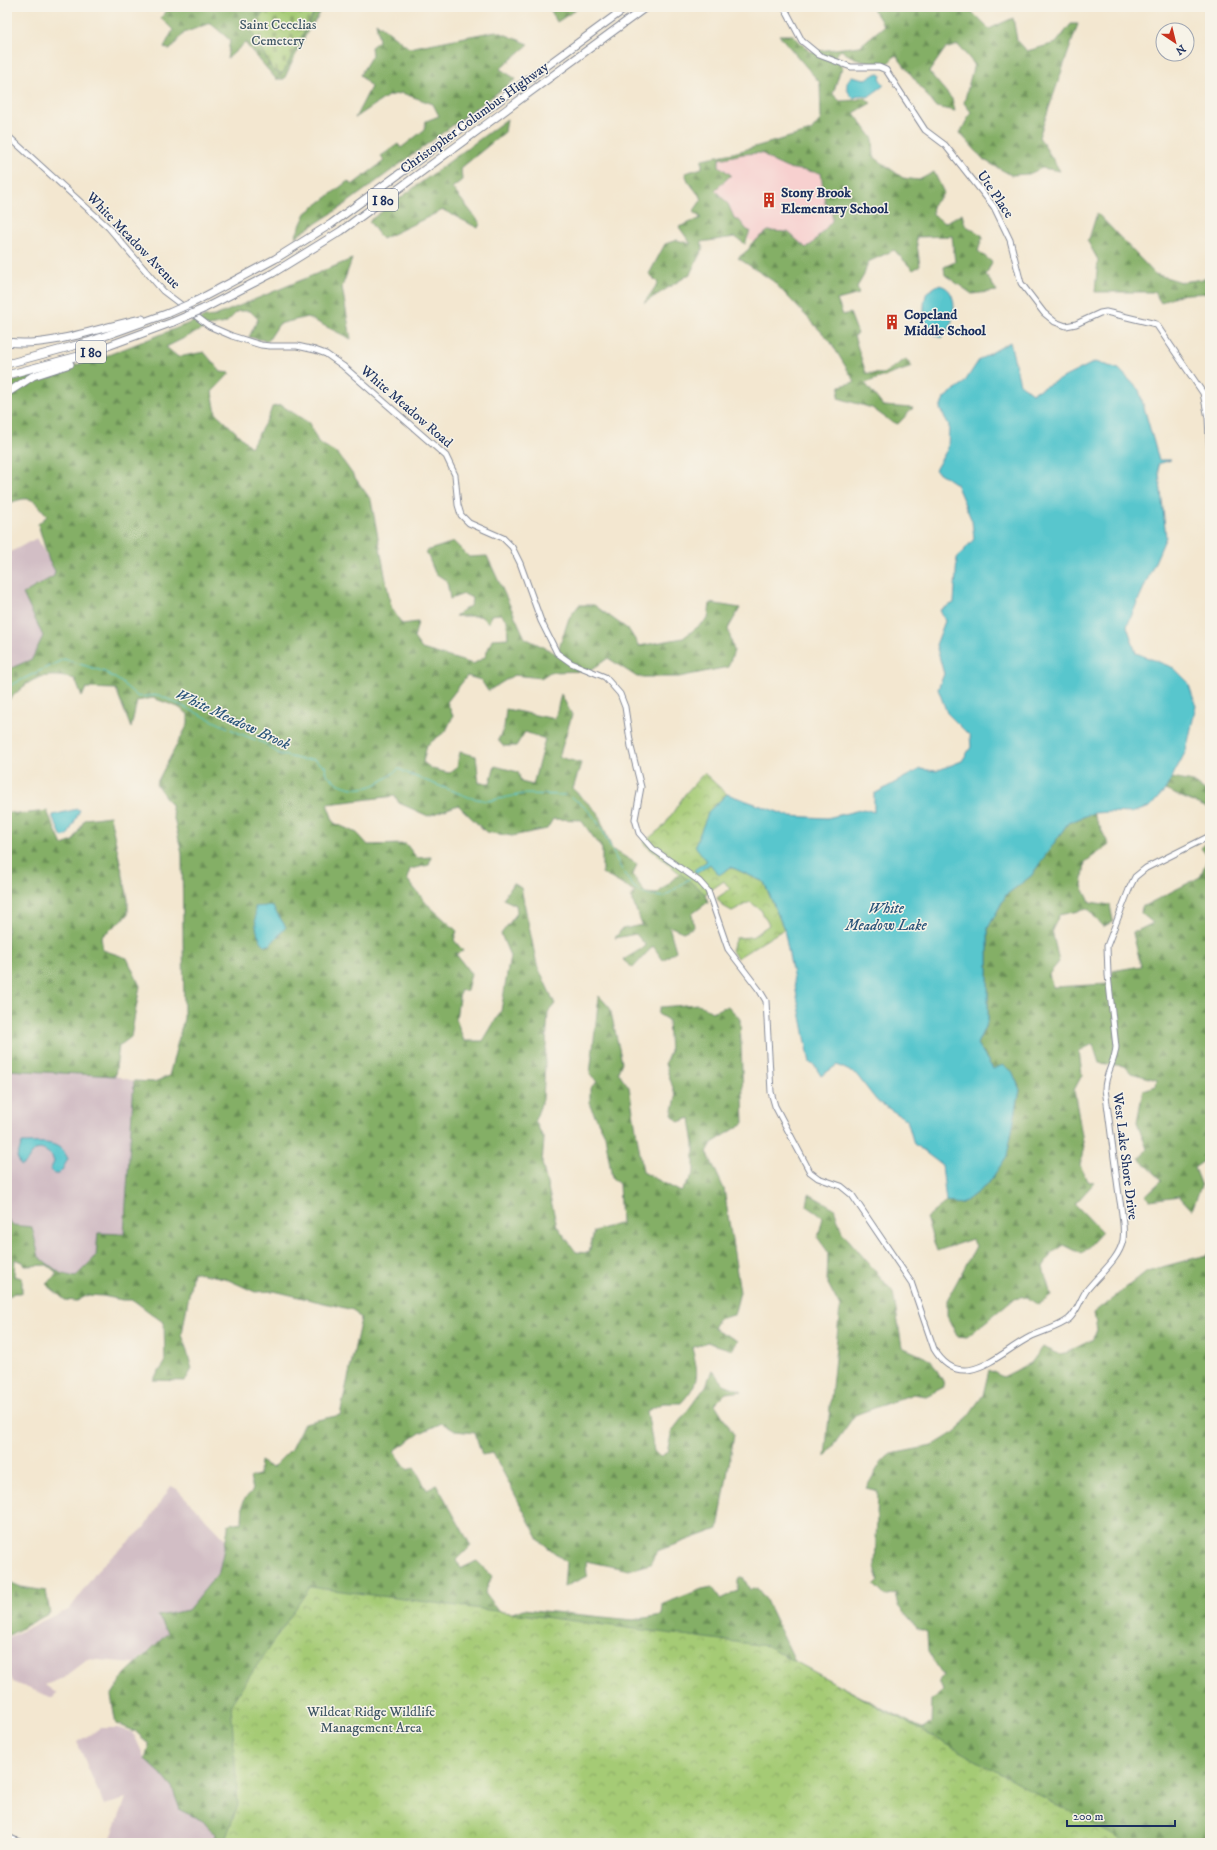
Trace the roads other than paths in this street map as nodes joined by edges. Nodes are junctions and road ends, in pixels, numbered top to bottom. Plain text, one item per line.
1 (627, 7) edge
2 (646, 7) edge
3 (784, 7) edge
4 (7, 135) edge
5 (166, 314) junction
6 (232, 336) joint
7 (7, 342) edge
8 (122, 342) junction
9 (7, 364) edge
10 (7, 375) edge
11 (7, 393) edge
12 (1210, 458) edge
13 (1210, 836) edge
14 (960, 1369) joint
15 (7, 1837) edge
16 (20, 1843) edge

1 - 5 highway, Christopher Columbus Highway / I 80, bridge
2 - 8 highway, Christopher Columbus Highway / I 80, bridge
3 - 12 street, Ute Place
4 - 6 street, White Meadow Avenue
5 - 7 highway
5 - 9 highway, Christopher Columbus Highway / I 80
6 - 14 street, White Meadow Road
8 - 10 highway, Christopher Columbus Highway / I 80
8 - 11 highway
13 - 14 street, West Lake Shore Drive
15 - 16 main road

